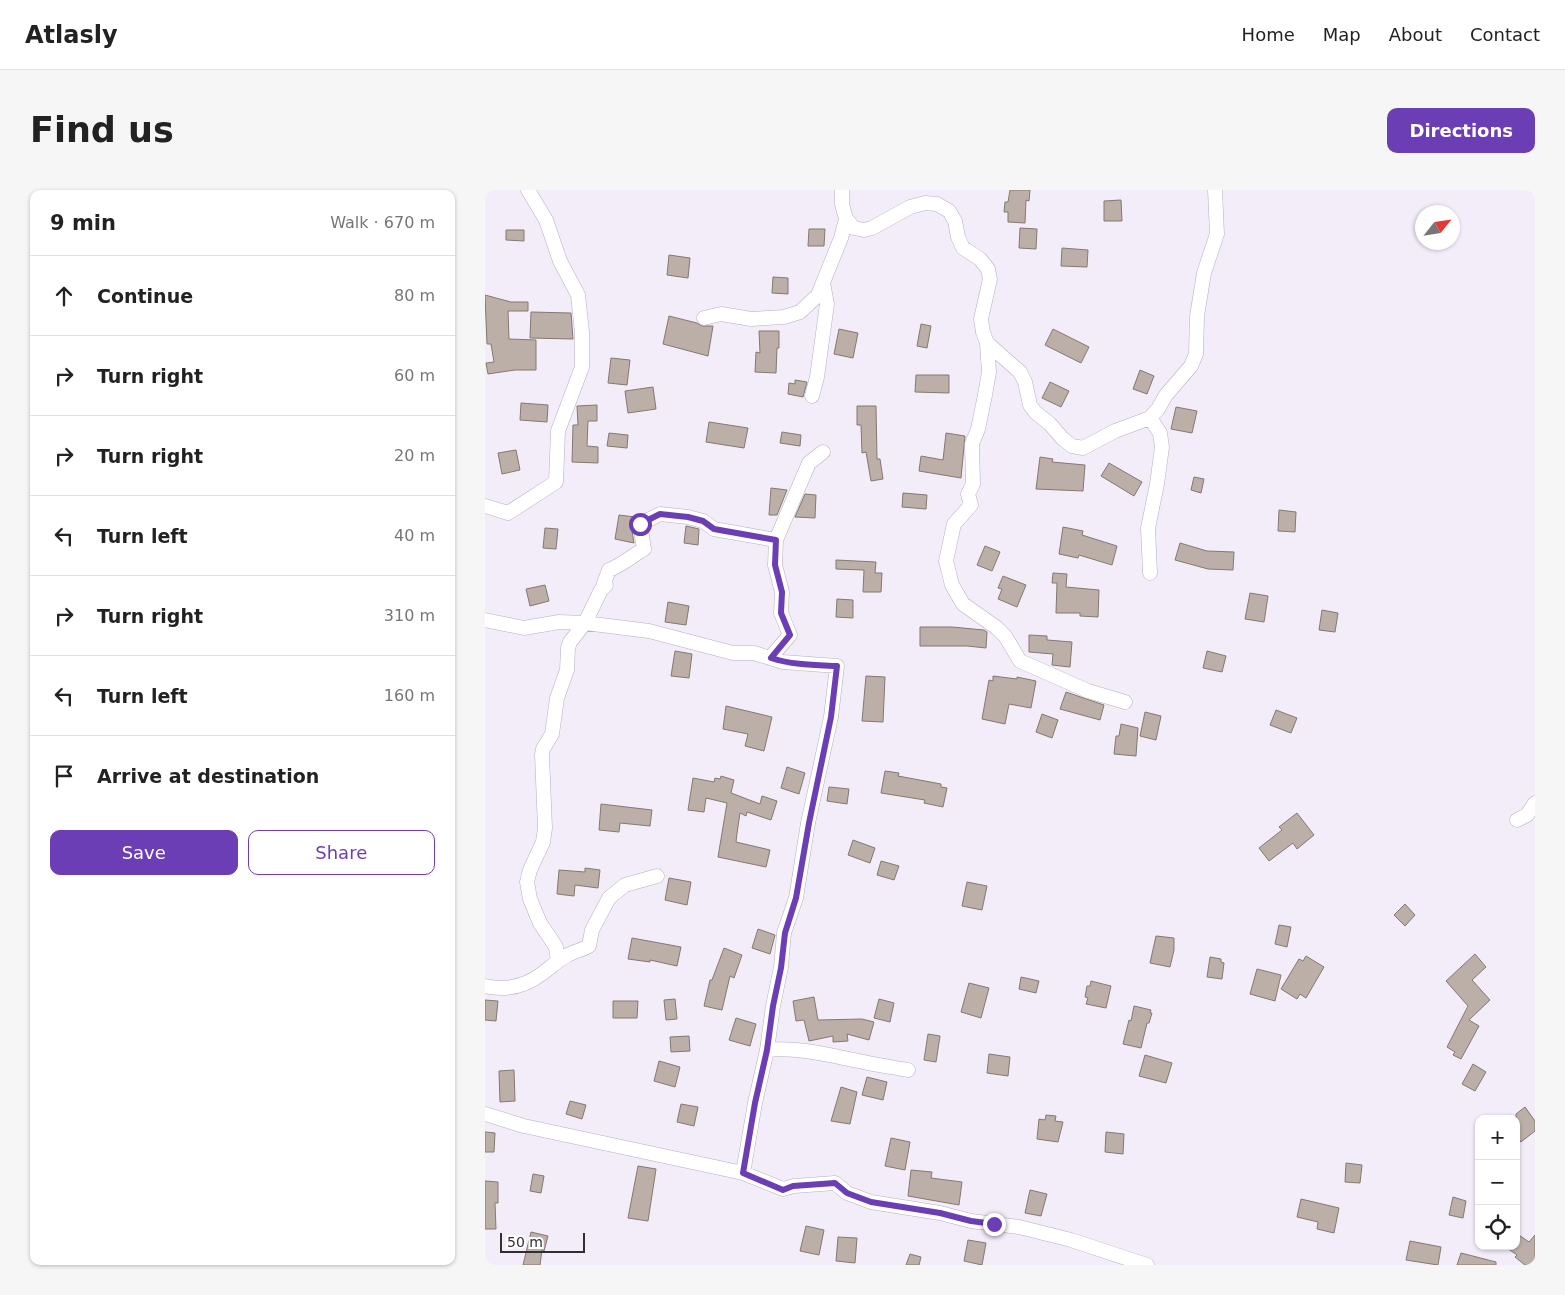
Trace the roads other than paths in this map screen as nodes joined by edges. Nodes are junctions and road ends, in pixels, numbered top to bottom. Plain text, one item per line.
1 (528, 190) edge
2 (842, 190) edge
3 (1215, 190) edge
4 (846, 219) junction
5 (823, 283) junction
6 (704, 318) dead end
7 (987, 343) junction
8 (1003, 358) junction
9 (989, 372) junction
10 (812, 396) dead end
11 (1150, 418) junction
12 (823, 452) dead end
13 (485, 506) edge
14 (776, 540) junction
15 (1151, 573) dead end
16 (485, 620) edge
17 (585, 623) junction
18 (771, 658) junction
19 (1125, 702) dead end
20 (1535, 803) edge
21 (1517, 820) dead end
22 (657, 876) dead end
23 (558, 961) junction
24 (485, 986) edge
25 (767, 1050) junction
26 (908, 1070) dead end
27 (485, 1114) edge
28 (743, 1173) junction
29 (1147, 1265) edge

1 - 13 street
2 - 4 street
3 - 11 street
4 - 5 street
4 - 7 street
5 - 6 street
5 - 10 street
7 - 8 street
7 - 9 street
8 - 9 street
8 - 11 street
9 - 19 street
11 - 15 street
12 - 14 street
14 - 17 street
14 - 18 street
16 - 17 street
17 - 18 street
17 - 23 street
18 - 25 street
20 - 21 street
22 - 23 street
23 - 24 street
25 - 26 street
25 - 28 street
27 - 28 street
28 - 29 street

